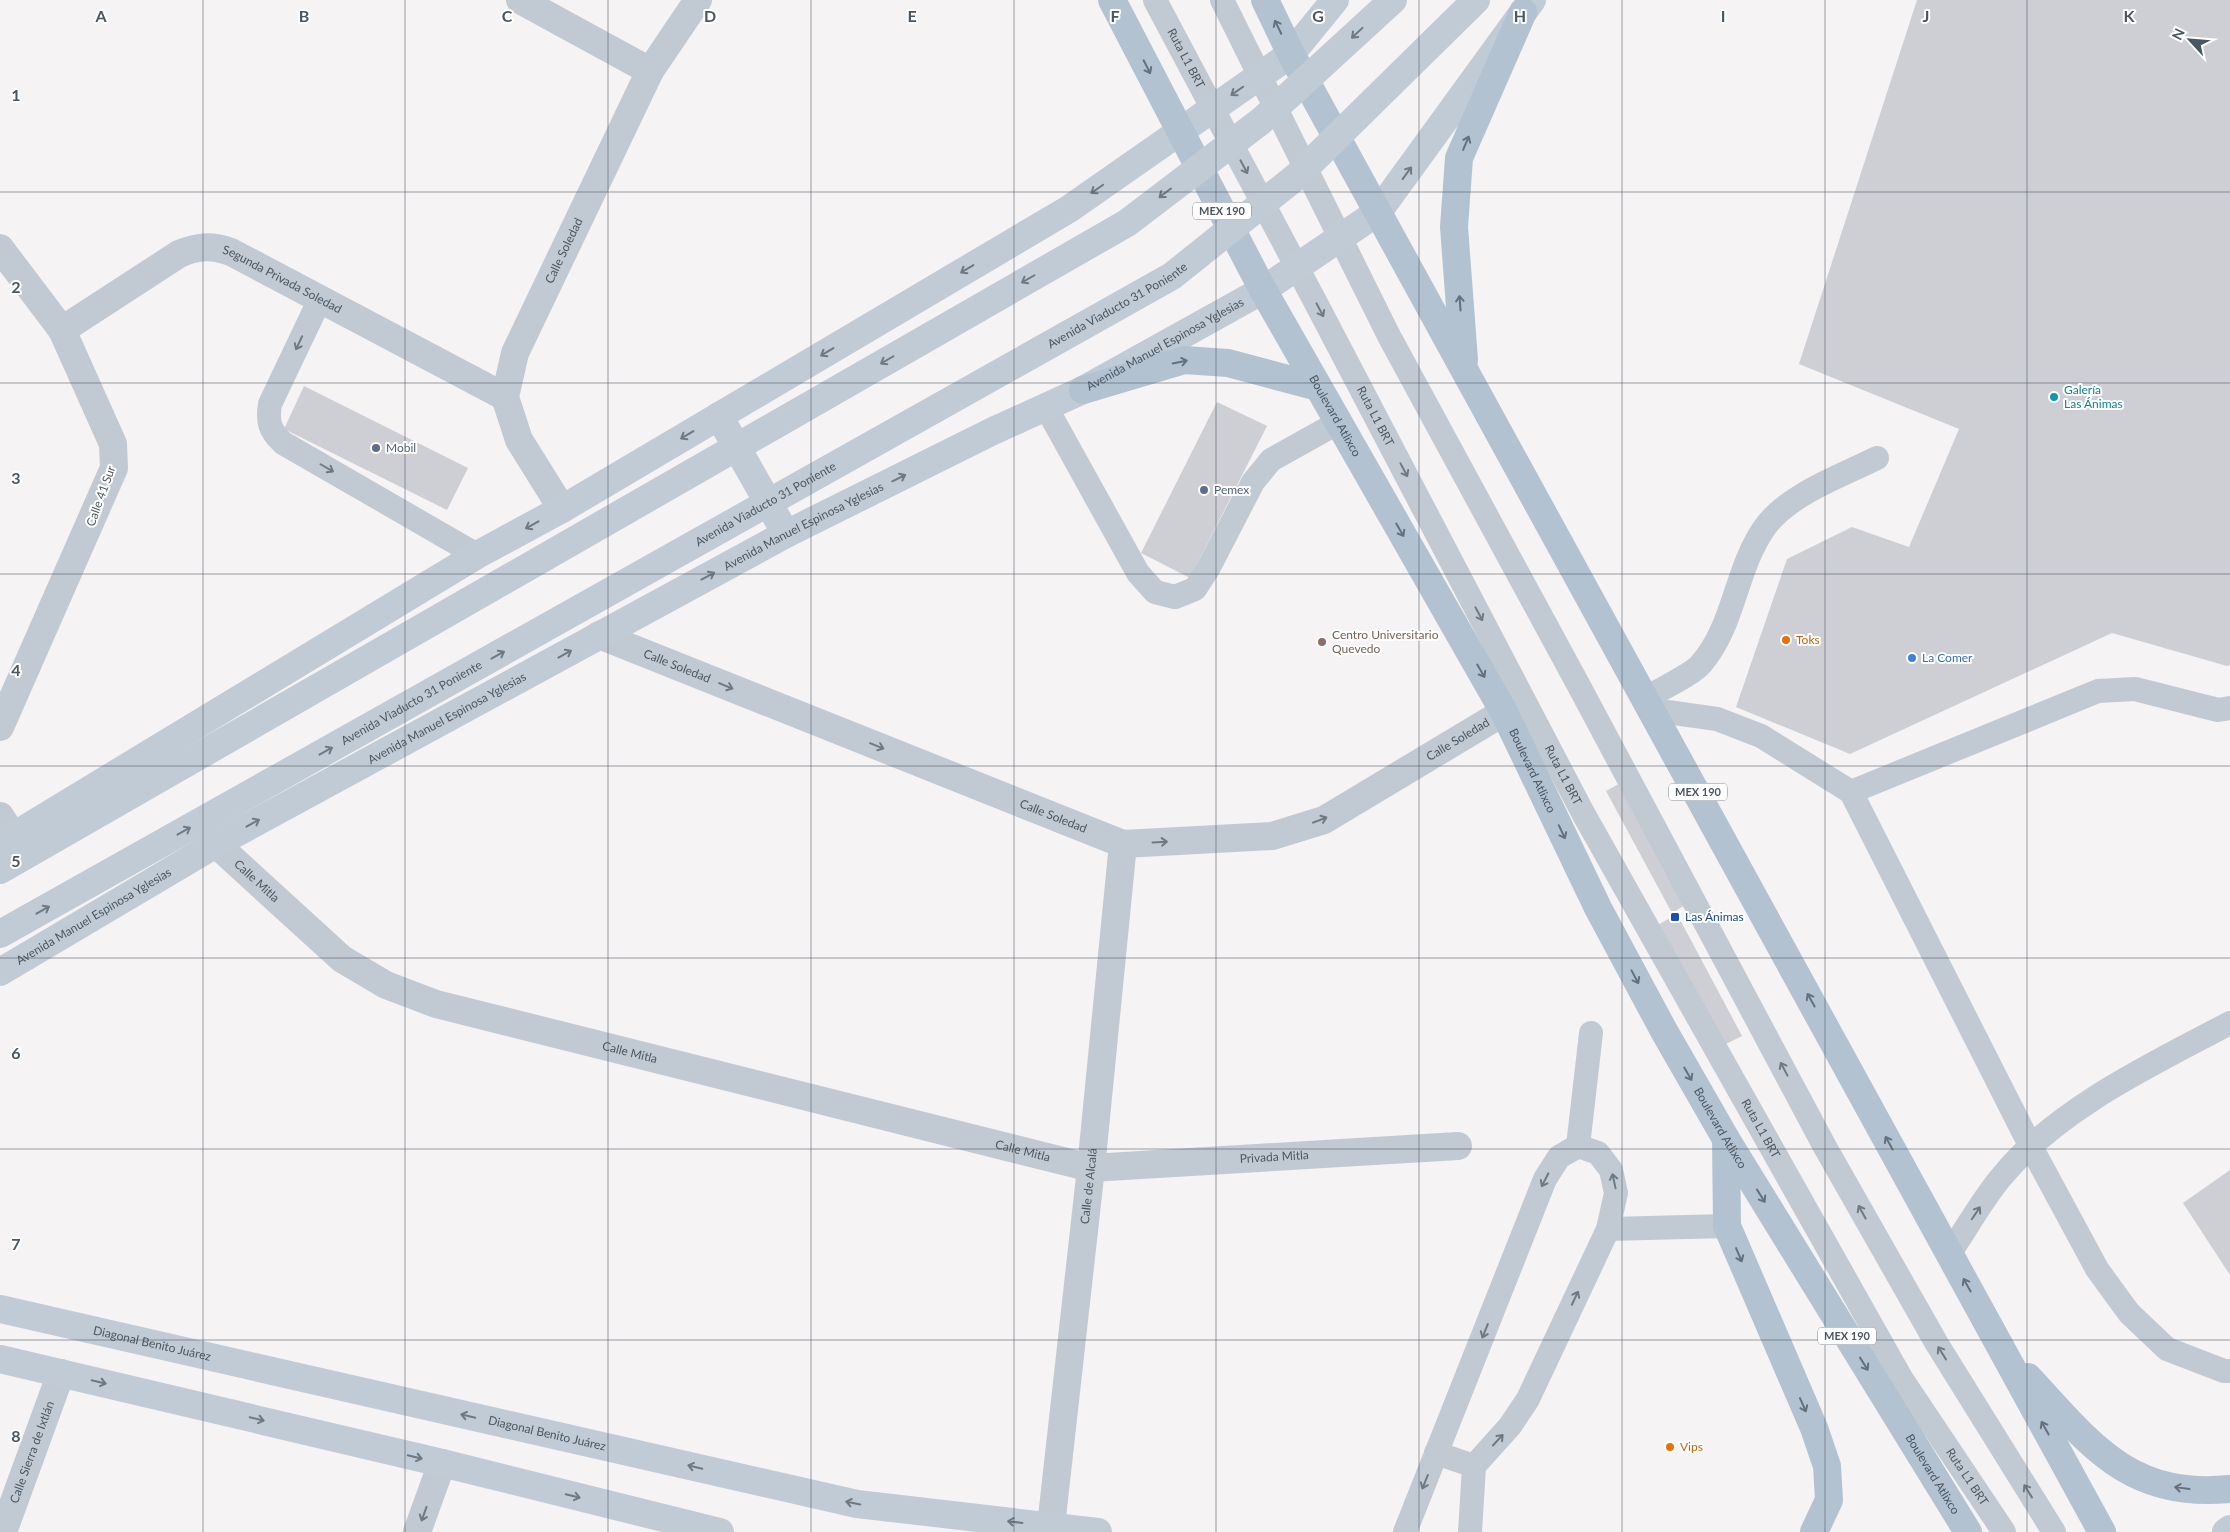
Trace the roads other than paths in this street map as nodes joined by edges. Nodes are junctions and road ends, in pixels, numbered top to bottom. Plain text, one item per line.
1 (520, 0) edge
2 (698, 0) edge
3 (1112, 0) edge
4 (1156, 0) edge
5 (1222, 0) edge
6 (1265, 0) edge
7 (1335, 0) edge
8 (1393, 0) edge
9 (1476, 0) edge
10 (1527, 6) edge
11 (1291, 54) junction
12 (650, 71) junction
13 (1260, 76) junction
14 (1212, 108) junction
15 (1180, 131) junction
16 (1378, 212) junction
17 (1341, 238) junction
18 (0, 248) edge
19 (1297, 267) junction
20 (1263, 290) junction
21 (320, 299) junction
22 (62, 330) junction
23 (1465, 370) junction
24 (1318, 387) junction
25 (1083, 390) junction
26 (505, 397) junction
27 (1046, 407) junction
28 (719, 416) junction
29 (1339, 422) junction
30 (1877, 458) dead end
31 (562, 508) junction
32 (786, 534) junction
33 (477, 555) junction
34 (599, 635) junction
35 (1649, 704) junction
36 (2230, 708) edge
37 (1504, 712) junction
38 (0, 727) edge
39 (1851, 792) junction
40 (4, 832) edge
41 (216, 844) junction
42 (1123, 844) junction
43 (0, 870) edge
44 (0, 934) edge
45 (0, 972) edge
46 (2230, 1023) edge
47 (1591, 1032) dead end
48 (1726, 1139) junction
49 (2030, 1145) junction
50 (1458, 1146) dead end
51 (1578, 1146) junction
52 (1091, 1168) junction
53 (1727, 1226) junction
54 (1608, 1229) junction
55 (1949, 1254) junction
56 (0, 1309) edge
57 (1999, 1345) junction
58 (0, 1359) edge
59 (2230, 1371) edge
60 (61, 1373) junction
61 (1436, 1453) junction
62 (442, 1463) junction
63 (1474, 1466) junction
64 (2230, 1489) edge
65 (1051, 1526) junction
66 (2230, 1529) edge
67 (3, 1532) edge
68 (417, 1532) edge
69 (720, 1532) edge
70 (1098, 1532) edge
71 (1405, 1532) edge
72 (1470, 1532) edge
73 (1814, 1532) edge
74 (1968, 1532) edge
75 (2004, 1532) edge
76 (2054, 1532) edge
77 (2102, 1532) edge
78 (2226, 1532) edge

1 - 12 street
2 - 12 street, Calle Soledad
3 -> 15 main road, Boulevard Atlixco / MEX 190
4 - 14 lane, Ruta L1 BRT
5 - 13 lane
11 -> 6 main road, MEX 190
7 - 11 main road
8 -> 43 main road, bridge
44 -> 9 main road, Avenida Viaducto 31 Poniente, bridge
16 -> 10 main road, Avenida Manuel Espinosa Yglesias
23 -> 10 main road
11 - 13 main road
11 - 16 main road, MEX 190
12 - 26 street, Calle Soledad
13 -> 14 main road
13 - 17 lane
14 - 15 main road
14 -> 19 lane, Ruta L1 BRT
15 - 20 main road, Boulevard Atlixco / MEX 190
15 -> 28 main road
16 - 17 main road, Avenida Manuel Espinosa Yglesias
16 - 23 main road, MEX 190
17 - 19 main road, Avenida Manuel Espinosa Yglesias
76 -> 17 lane
18 - 22 street, Calle 41 Sur
19 - 20 main road, Avenida Manuel Espinosa Yglesias
19 -> 75 lane, Ruta L1 BRT
20 - 24 main road, Boulevard Atlixco / MEX 190
20 - 25 main road, Avenida Manuel Espinosa Yglesias
21 - 22 street, Segunda Privada Soledad
21 - 26 street, Segunda Privada Soledad
21 -> 33 lane
22 - 38 street, Calle 41 Sur
23 - 35 main road, MEX 190
25 -> 24 main road
24 - 29 main road, Boulevard Atlixco / MEX 190
25 - 27 main road, Avenida Manuel Espinosa Yglesias
26 - 31 street
27 - 29 lane
32 -> 27 main road, Avenida Manuel Espinosa Yglesias
28 -> 31 main road
28 - 32 main road
29 -> 37 main road, Boulevard Atlixco / MEX 190
30 - 35 lane
31 -> 33 main road
34 -> 32 main road, Avenida Manuel Espinosa Yglesias
33 - 40 main road
41 -> 34 main road, Avenida Manuel Espinosa Yglesias
34 -> 42 street, Calle Soledad
35 - 39 lane
55 -> 35 main road, MEX 190
36 - 39 lane
42 -> 37 street, Calle Soledad
37 -> 48 main road, Boulevard Atlixco / MEX 190
39 - 49 lane
41 - 45 main road, Avenida Manuel Espinosa Yglesias
41 - 52 street, Calle Mitla
42 - 52 street, Calle de Alcalá
46 - 49 lane
47 - 51 lane
48 - 53 main road
48 -> 74 main road, Boulevard Atlixco / MEX 190
55 -> 49 lane
49 - 59 lane
50 - 52 street, Privada Mitla
54 -> 51 lane
51 -> 61 lane
52 - 65 street, Calle de Alcalá
53 - 54 lane
53 -> 73 main road
63 -> 54 lane
57 -> 55 main road, MEX 190
65 -> 56 main road, Diagonal Benito Juárez
64 -> 57 main road
77 -> 57 main road, MEX 190
58 - 60 main road
60 -> 62 main road
60 - 67 street, Calle Sierra de Ixtlán
61 - 63 lane
61 -> 71 lane
62 -> 68 street
62 -> 69 main road
63 - 72 lane
65 - 70 main road, Diagonal Benito Juárez
66 - 78 main road

